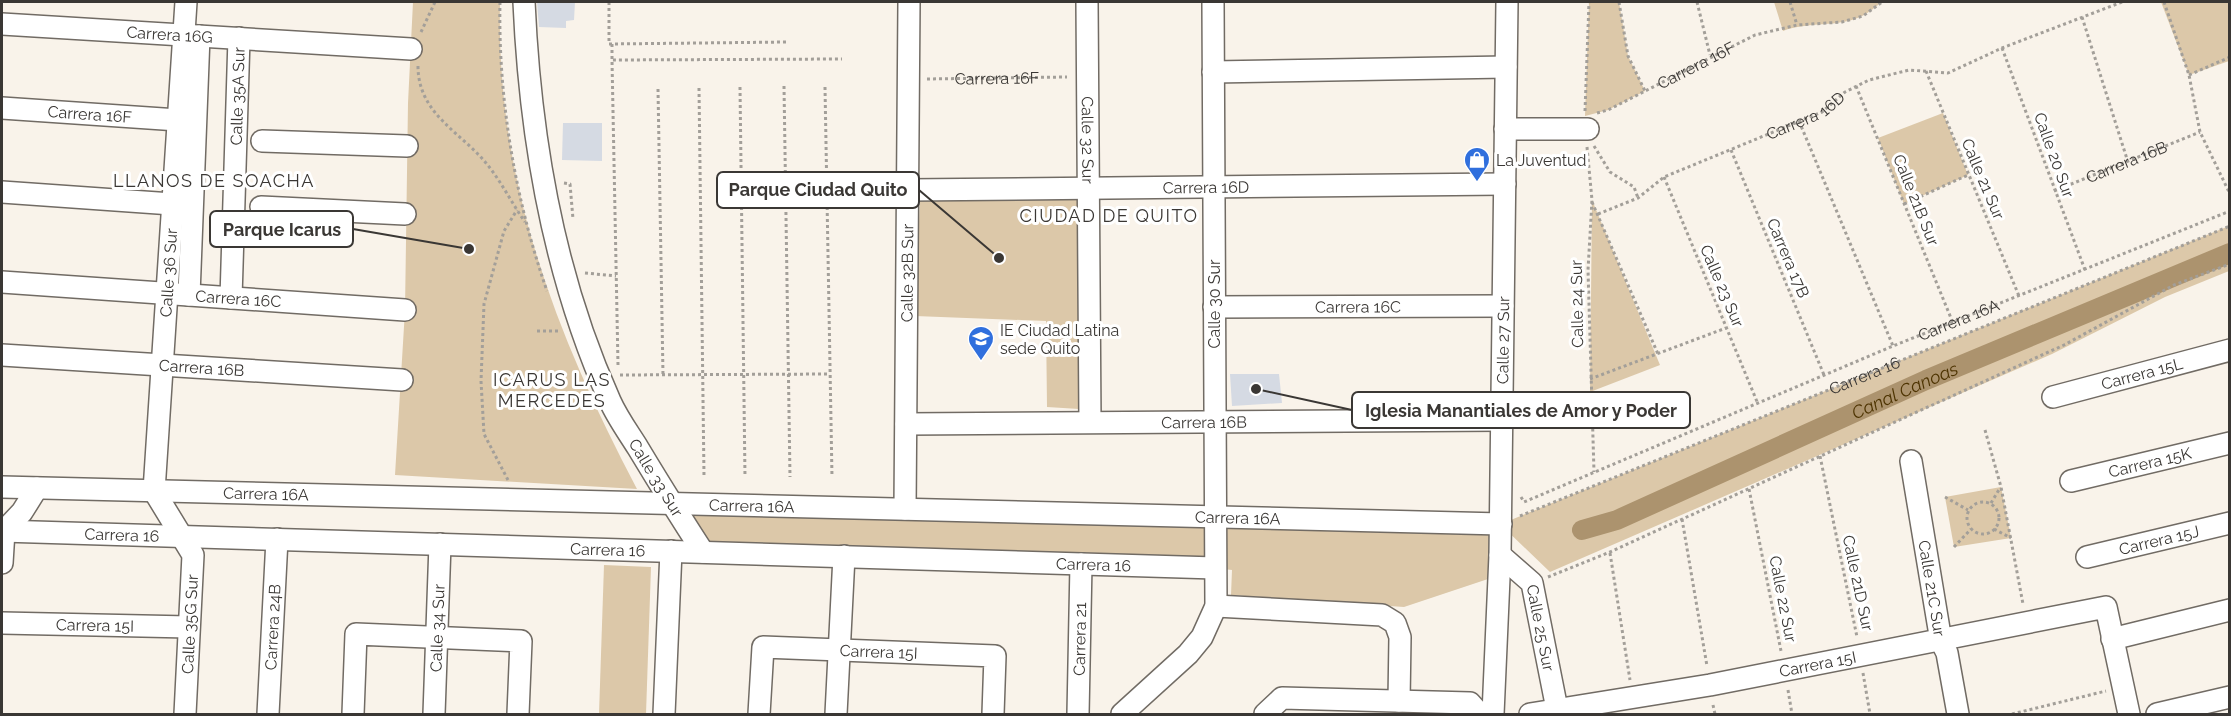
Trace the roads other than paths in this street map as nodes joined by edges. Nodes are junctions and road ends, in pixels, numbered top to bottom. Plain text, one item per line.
1 (186, 2) edge
2 (524, 2) edge
3 (909, 2) edge
4 (1087, 2) edge
5 (1507, 2) edge
6 (1208, 3) edge
7 (2, 24) edge
8 (191, 35) junction
9 (239, 38) junction
10 (416, 51) road end
11 (1506, 67) junction
12 (1213, 72) junction
13 (2, 108) edge
14 (178, 120) junction
15 (1590, 128) road end
16 (1505, 129) junction
17 (262, 141) dead end
18 (407, 146) dead end
19 (1505, 184) junction
20 (1214, 186) junction
21 (1089, 188) junction
22 (908, 190) junction
23 (2, 192) edge
24 (172, 204) junction
25 (261, 207) dead end
26 (405, 214) dead end
27 (2, 282) edge
28 (166, 294) junction
29 (189, 295) junction
30 (231, 298) junction
31 (1503, 306) junction
32 (1214, 307) junction
33 (405, 310) dead end
34 (2229, 350) edge
35 (2, 355) edge
36 (161, 366) junction
37 (402, 380) dead end
38 (2053, 397) dead end
39 (1502, 420) junction
40 (1090, 422) junction
41 (1215, 422) junction
42 (906, 424) junction
43 (2229, 444) edge
44 (1911, 461) dead end
45 (2071, 481) dead end
46 (2, 487) edge
47 (37, 488) junction
48 (154, 491) junction
49 (671, 504) junction
50 (906, 509) junction
51 (1215, 517) junction
52 (2229, 523) edge
53 (1501, 524) junction
54 (3, 531) edge
55 (182, 536) junction
56 (277, 539) junction
57 (440, 544) junction
58 (671, 551) junction
59 (703, 552) junction
60 (1500, 555) junction
61 (844, 556) junction
62 (2087, 557) dead end
63 (2, 563) edge
64 (1080, 564) junction
65 (1215, 568) junction
66 (1216, 606) junction
67 (2229, 610) edge
68 (2, 623) edge
69 (189, 627) junction
70 (437, 637) junction
71 (2112, 639) junction
72 (1941, 640) junction
73 (838, 650) junction
74 (2229, 697) edge
75 (1399, 701) junction
76 (1308, 706) edge
77 (1558, 713) edge
78 (185, 714) edge
79 (268, 714) edge
80 (353, 714) edge
81 (434, 714) edge
82 (518, 714) edge
83 (664, 714) edge
84 (759, 714) edge
85 (836, 714) edge
86 (993, 714) edge
87 (1078, 714) edge
88 (1122, 714) edge
89 (1265, 714) edge
90 (1480, 714) edge
91 (1493, 714) edge
92 (1530, 714) edge
93 (1958, 714) edge
94 (2129, 714) edge
95 (2157, 714) edge

1 - 8 street, Calle 36 Sur
2 - 49 street, Calle 33 Sur
3 - 22 street, Calle 32B Sur
4 - 21 street, Calle 32 Sur
5 - 11 street, Calle 27 Sur
6 - 12 street, Calle 30 Sur
7 - 8 street, Carrera 16G
8 - 9 street, Carrera 16G
8 - 14 street, Calle 36 Sur
8 - 29 street
9 - 10 street, Carrera 16G
9 - 30 street, Calle 35A Sur
11 - 12 street
11 - 16 street, Calle 27 Sur
12 - 20 street, Calle 30 Sur
13 - 14 street, Carrera 16F
14 - 24 street, Calle 36 Sur
15 - 16 street
16 - 19 street, Calle 27 Sur
17 - 18 street
19 - 20 street, Carrera 16D
19 - 31 street, Calle 27 Sur
20 - 21 street, Carrera 16D
20 - 32 street, Calle 30 Sur
21 - 22 street, Carrera 16D
21 - 40 street, Calle 32 Sur
22 - 42 street, Calle 32B Sur
23 - 24 street
24 - 28 street, Calle 36 Sur
25 - 26 street
27 - 28 street, Carrera 16C
28 - 29 street, Carrera 16C
28 - 36 street, Calle 36 Sur
29 - 30 street, Carrera 16C
30 - 33 street, Carrera 16C
31 - 32 street, Carrera 16C
31 - 39 street, Calle 27 Sur
32 - 41 street, Calle 30 Sur
34 - 38 street, Carrera 15L
35 - 36 street, Carrera 16B
36 - 37 street, Carrera 16B
36 - 48 street, Calle 36 Sur
39 - 41 street, Carrera 16B
39 - 53 street, Calle 27 Sur
40 - 41 street, Carrera 16B
40 - 42 street, Carrera 16B
41 - 51 street, Calle 30 Sur
42 - 50 street, Calle 32B Sur
43 - 45 street, Carrera 15K
44 - 72 street, Calle 21C Sur
46 - 47 street, Carrera 16A
47 - 48 street, Carrera 16A
47 - 54 street
48 - 49 street, Carrera 16A
48 - 55 street
49 - 50 street, Carrera 16A
49 - 59 street, Calle 33 Sur
50 - 51 street, Carrera 16A
51 - 53 street, Carrera 16A
51 - 65 street, Calle 30 Sur
52 - 62 street, Carrera 15J
53 - 60 street, Calle 27 Sur
54 - 55 street, Carrera 16
54 - 63 street
55 - 56 street, Carrera 16
55 - 69 street, Calle 35G Sur
56 - 57 street, Carrera 16
56 - 79 street, Carrera 24B
57 - 58 street, Carrera 16
57 - 70 street, Calle 34 Sur
58 - 59 street, Carrera 16
58 - 83 street
59 - 61 street, Carrera 16
60 - 77 street, Calle 25 Sur
60 - 91 street, Calle 27 Sur
61 - 64 street, Carrera 16
61 - 73 street
64 - 65 street, Carrera 16
64 - 87 street, Carrera 21
65 - 66 street, Calle 30 Sur
66 - 75 street
66 - 88 street
67 - 71 street
68 - 69 street, Carrera 15I
69 - 78 street, Calle 35G Sur
70 - 80 street
70 - 81 street, Calle 34 Sur
70 - 82 street
71 - 72 street, Carrera 15I
71 - 94 street
72 - 77 street, Carrera 15I
72 - 93 street, Calle 21C Sur
73 - 84 street, Carrera 15I
73 - 85 street
73 - 86 street, Carrera 15I
74 - 95 street
75 - 76 street
75 - 90 street
76 - 89 street
77 - 92 street, Carrera 15I

